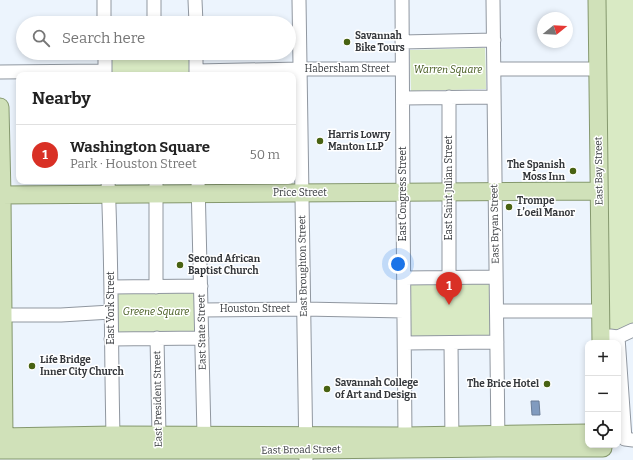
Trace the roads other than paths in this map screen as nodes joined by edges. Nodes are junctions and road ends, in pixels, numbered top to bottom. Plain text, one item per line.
1 (104, 0) edge
2 (154, 0) edge
3 (195, 0) edge
4 (299, 0) edge
5 (402, 0) edge
6 (493, 0) edge
7 (597, 0) edge
8 (104, 16) edge
9 (154, 16) edge
10 (196, 16) edge
11 (494, 40) junction
12 (402, 42) junction
13 (105, 60) edge
14 (196, 60) edge
15 (300, 69) junction
16 (402, 69) junction
17 (494, 69) junction
18 (598, 69) junction
19 (0, 72) edge
20 (16, 72) edge
21 (105, 72) edge
22 (196, 72) edge
23 (222, 72) edge
24 (449, 97) junction
25 (494, 97) junction
26 (403, 98) junction
27 (0, 107) edge
28 (156, 187) edge
29 (198, 187) edge
30 (108, 188) edge
31 (599, 191) junction
32 (403, 192) junction
33 (449, 192) junction
34 (494, 192) junction
35 (302, 193) junction
36 (1, 195) edge
37 (496, 277) junction
38 (404, 278) junction
39 (449, 278) junction
40 (201, 286) junction
41 (112, 287) junction
42 (156, 287) junction
43 (304, 309) junction
44 (202, 310) junction
45 (601, 310) junction
46 (404, 311) junction
47 (497, 311) junction
48 (111, 312) junction
49 (1, 315) edge
50 (633, 330) edge
51 (618, 337) junction
52 (157, 338) junction
53 (202, 338) junction
54 (111, 339) junction
55 (601, 339) edge
56 (497, 342) junction
57 (405, 343) junction
58 (451, 343) junction
59 (585, 433) edge
60 (112, 435) junction
61 (204, 435) junction
62 (405, 436) junction
63 (633, 440) edge
64 (498, 441) junction
65 (452, 442) junction
66 (1, 443) edge
67 (159, 448) edge
68 (306, 449) edge
69 (603, 451) edge
70 (78, 455) edge

1 - 8 street
2 - 9 street
3 - 10 street
4 - 15 street, East Broughton Street
5 - 12 street, East Congress Street
6 - 11 street, East Bryan Street
7 - 18 main road, East Bay Street
11 - 12 street
11 - 17 street, East Bryan Street
12 - 16 street, East Congress Street
13 - 21 street
14 - 22 street
15 - 16 street, Habersham Street
15 - 23 street, Habersham Street
15 - 35 street, East Broughton Street
16 - 26 street, East Congress Street
17 - 18 street
17 - 25 street, East Bryan Street
18 - 31 main road, East Bay Street
19 - 20 street
24 - 25 street
24 - 26 street
24 - 33 street, East Saint Julian Street
25 - 34 street, East Bryan Street
26 - 32 street, East Congress Street
27 - 36 main road
28 - 29 main road, Price Street
28 - 30 main road, Price Street
28 - 42 street
29 - 35 main road, Price Street
29 - 40 street, East State Street
30 - 36 main road, Price Street
30 - 41 street, East York Street
31 - 34 main road, Price Street
31 - 45 main road, East Bay Street
32 - 33 main road, Price Street
32 - 35 main road, Price Street
32 - 38 street, East Congress Street
33 - 34 main road, Price Street
33 - 39 street, East Saint Julian Street
34 - 37 street, East Bryan Street
35 - 43 street, East Broughton Street
36 - 49 main road
37 - 39 street
37 - 47 street, East Bryan Street
38 - 39 street
38 - 46 street, East Congress Street
40 - 42 street
40 - 44 street, East State Street
41 - 42 street
41 - 48 street, East York Street
43 - 44 street, Houston Street
43 - 46 street, Houston Street
43 - 68 street, East Broughton Street
44 - 53 street, East State Street
45 - 47 street
45 - 55 main road, East Bay Street
46 - 57 street, East Congress Street
47 - 56 street, East Bryan Street
48 - 49 street
48 - 54 street, East York Street
49 - 66 main road
50 - 51 street
51 - 55 street
51 - 63 street
52 - 53 street
52 - 54 street
52 - 67 street, East President Street
53 - 61 street, East State Street
54 - 60 street, East York Street
56 - 58 street
56 - 64 street, East Bryan Street
57 - 58 street
57 - 62 street, East Congress Street
58 - 65 street
59 - 64 main road, East Broad Street
60 - 66 main road, East Broad Street
60 - 67 main road, East Broad Street
61 - 67 main road, East Broad Street
61 - 68 main road, East Broad Street
62 - 65 main road, East Broad Street
62 - 68 main road, East Broad Street
64 - 65 main road, East Broad Street
64 - 69 main road, East Broad Street
65 - 68 main road, East Broad Street
66 - 70 main road, East Broad Street
67 - 68 main road, East Broad Street
67 - 70 main road, East Broad Street

